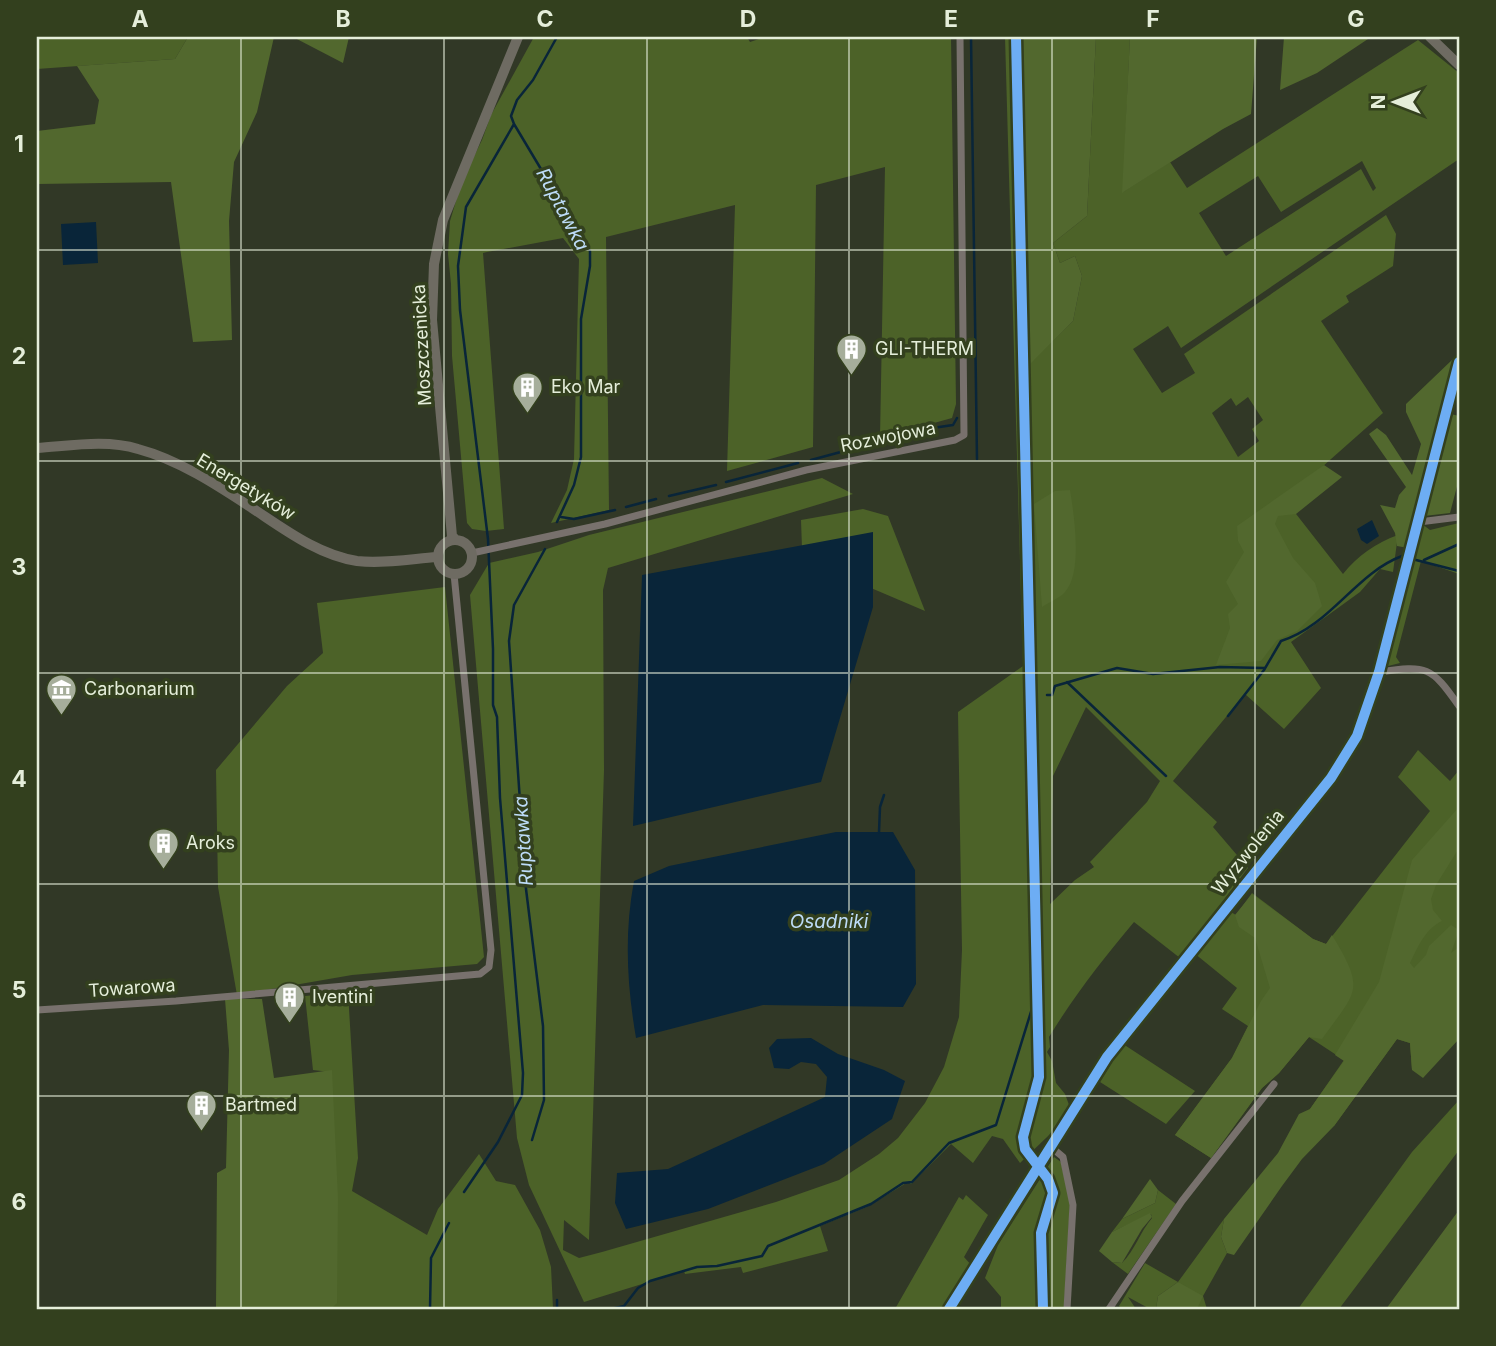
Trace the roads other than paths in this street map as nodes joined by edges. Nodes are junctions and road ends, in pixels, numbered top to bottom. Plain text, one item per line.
1 (518, 37) edge
2 (960, 37) edge
3 (1430, 37) edge
4 (1459, 65) edge
5 (1459, 362) edge
6 (37, 448) edge
7 (1459, 517) edge
8 (1419, 522) junction
9 (455, 539) junction
10 (477, 552) junction
11 (437, 557) junction
12 (454, 574) junction
13 (1379, 671) junction
14 (1459, 706) edge
15 (37, 1010) edge
16 (1273, 1084) dead end
17 (1051, 1147) junction
18 (949, 1309) edge
19 (1067, 1309) edge
20 (1109, 1309) edge

1 - 9 street, Moszczenicka
2 - 10 street, Rozwojowa
3 - 4 street
5 - 8 street, Wyzwolenia
6 - 11 street, Energetyków
7 - 8 street
8 - 13 street, Wyzwolenia
9 - 10 street
9 - 11 street
10 - 12 street
11 - 12 street
12 - 15 street, Towarowa
13 - 14 street
13 - 17 street, Wyzwolenia
16 - 20 street
17 - 18 street, Wyzwolenia
17 - 19 street

